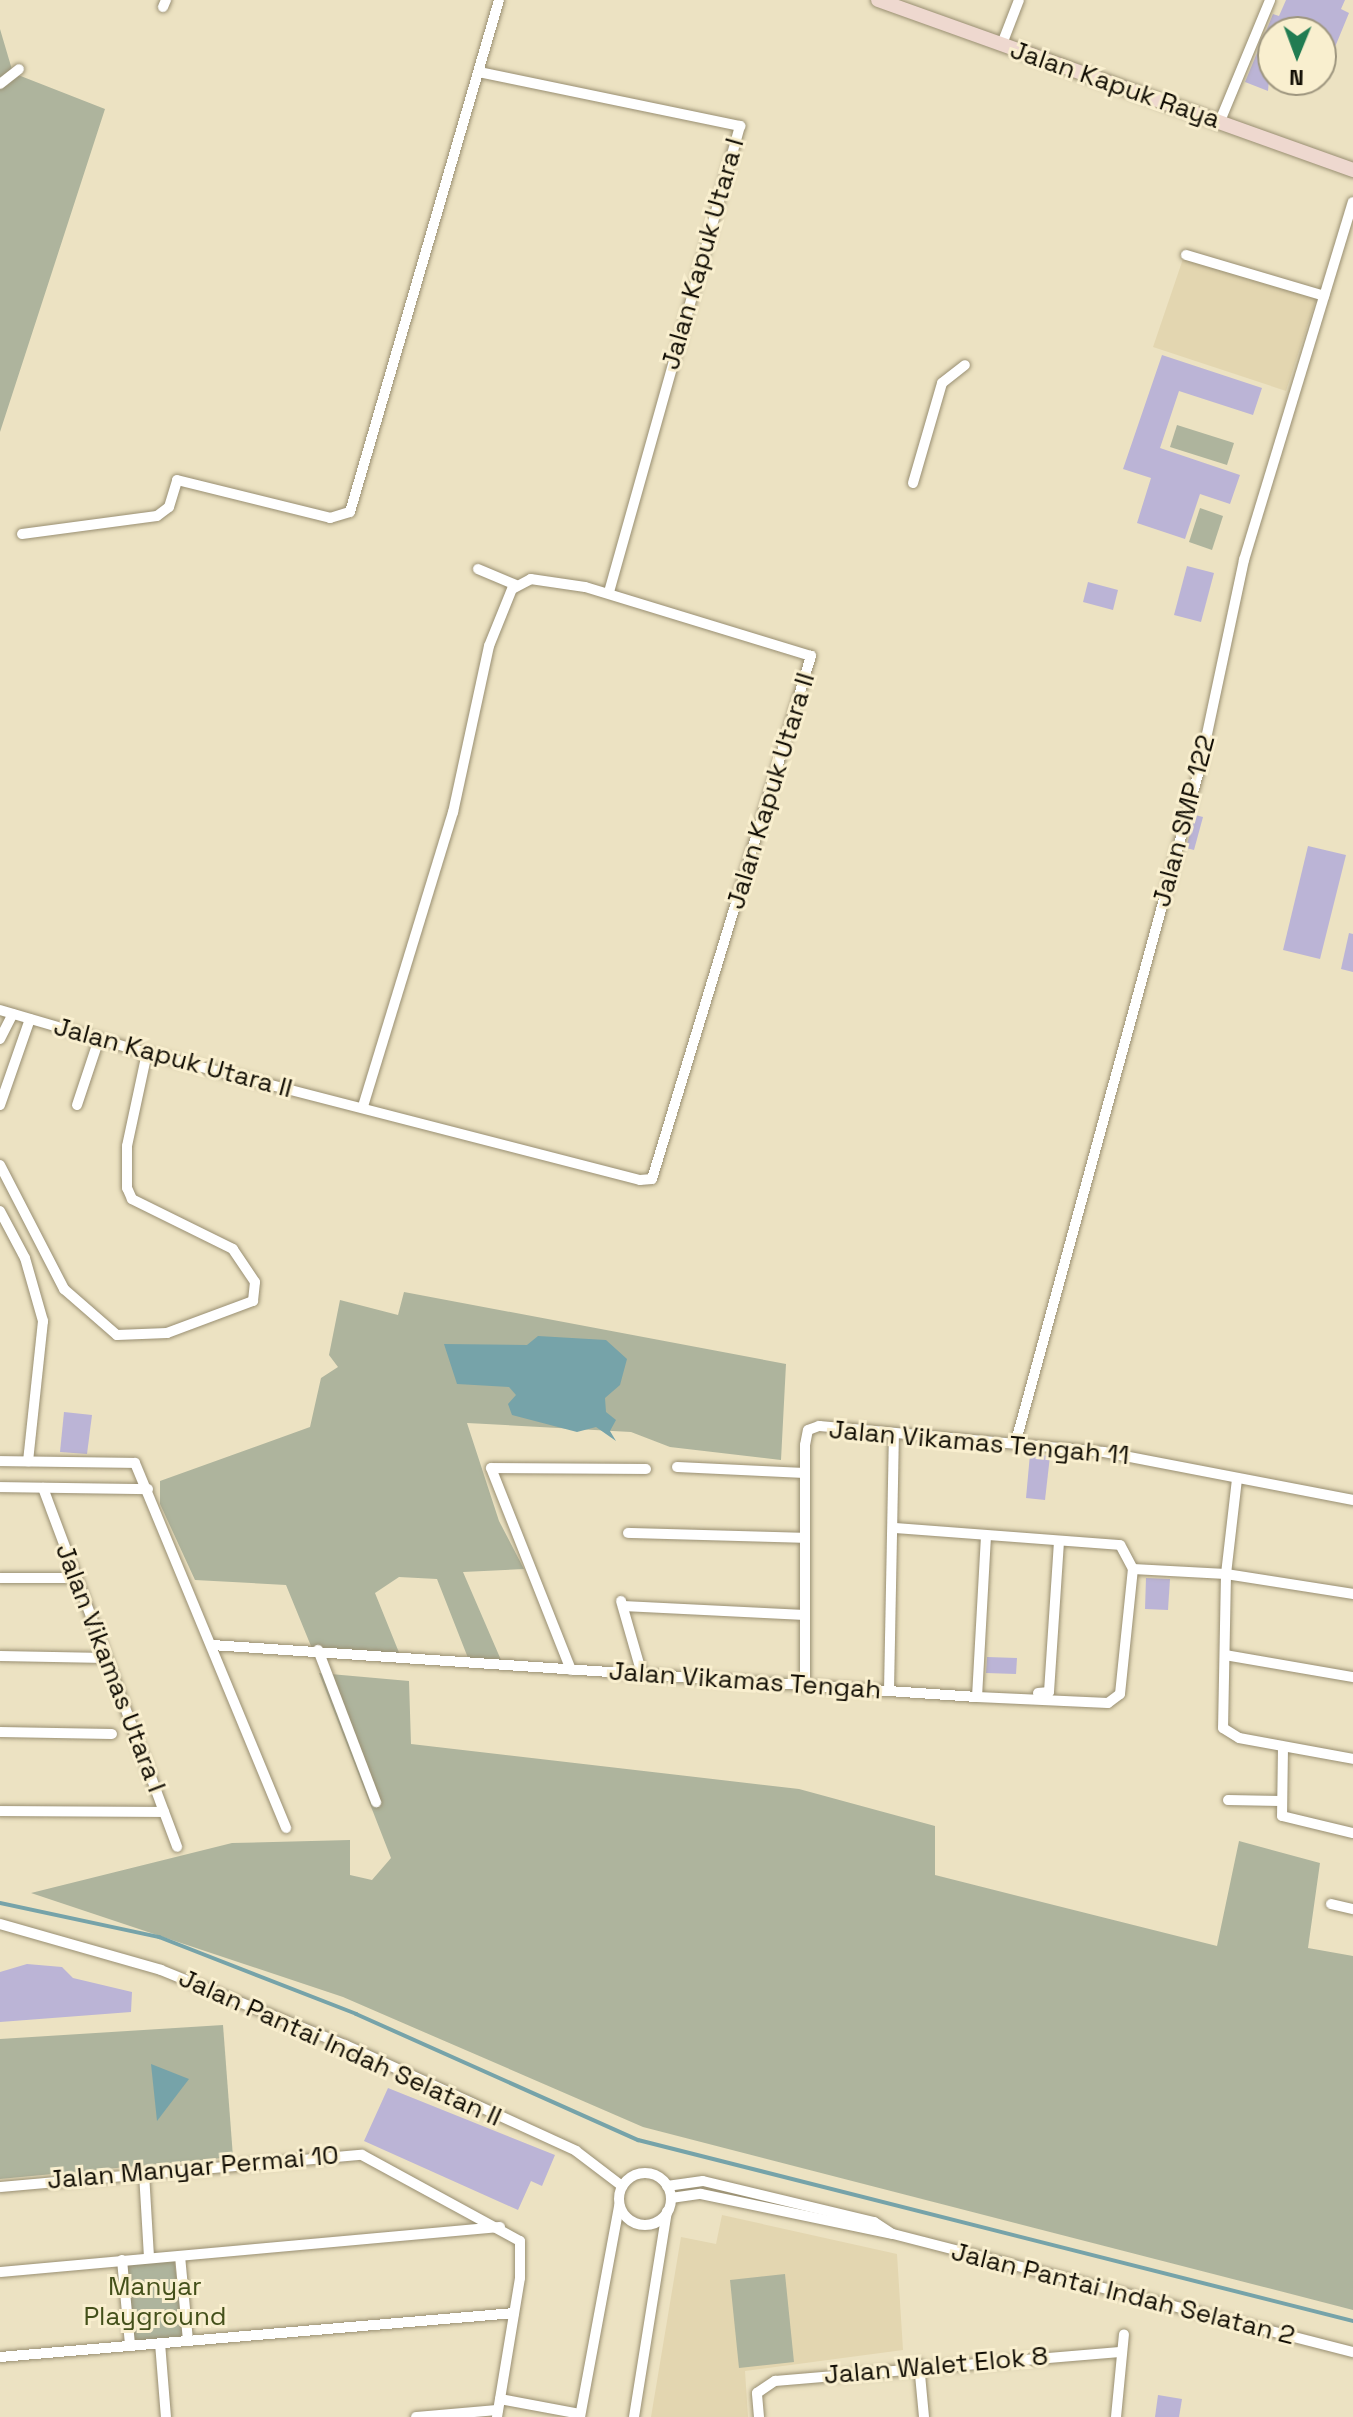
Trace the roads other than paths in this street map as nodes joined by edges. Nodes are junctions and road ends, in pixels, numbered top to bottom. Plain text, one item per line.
1 (499, 0) edge
2 (878, 0) edge
3 (1019, 0) edge
4 (1270, 0) edge
5 (898, 3) edge
6 (1002, 44) junction
7 (19, 69) dead end
8 (479, 72) junction
9 (0, 84) edge
10 (1220, 121) junction
11 (1353, 170) edge
12 (1353, 202) edge
13 (1186, 255) dead end
14 (1324, 296) junction
15 (965, 365) dead end
16 (913, 483) dead end
17 (22, 534) dead end
18 (478, 569) dead end
19 (516, 585) junction
20 (609, 593) junction
21 (0, 1010) edge
22 (13, 1014) junction
23 (30, 1019) junction
24 (0, 1039) edge
25 (99, 1039) junction
26 (147, 1053) junction
27 (0, 1105) edge
28 (77, 1105) dead end
29 (363, 1107) junction
30 (0, 1165) edge
31 (1, 1216) edge
32 (894, 1433) junction
33 (1016, 1441) junction
34 (0, 1461) edge
35 (28, 1461) junction
36 (677, 1467) dead end
37 (646, 1469) dead end
38 (805, 1473) junction
39 (1237, 1479) junction
40 (0, 1487) edge
41 (147, 1487) junction
42 (43, 1488) junction
43 (1353, 1500) edge
44 (894, 1528) junction
45 (628, 1533) dead end
46 (986, 1536) junction
47 (805, 1538) junction
48 (1059, 1542) junction
49 (1133, 1569) junction
50 (1226, 1574) junction
51 (0, 1578) edge
52 (76, 1578) junction
53 (1353, 1594) edge
54 (805, 1615) junction
55 (212, 1645) junction
56 (318, 1650) junction
57 (1225, 1655) junction
58 (0, 1656) edge
59 (106, 1658) junction
60 (571, 1670) junction
61 (642, 1674) junction
62 (1353, 1677) edge
63 (805, 1686) junction
64 (889, 1691) junction
65 (1028, 1693) dead end
66 (977, 1697) junction
67 (0, 1732) edge
68 (112, 1734) dead end
69 (1283, 1747) junction
70 (1353, 1759) edge
71 (1228, 1800) dead end
72 (1280, 1801) junction
73 (376, 1802) dead end
74 (0, 1811) edge
75 (164, 1812) junction
76 (286, 1828) dead end
77 (1353, 1833) edge
78 (177, 1847) dead end
79 (1331, 1904) dead end
80 (1353, 1909) edge
81 (0, 1924) edge
82 (144, 2173) junction
83 (622, 2186) junction
84 (667, 2186) junction
85 (0, 2187) edge
86 (671, 2198) junction
87 (619, 2206) junction
88 (667, 2212) junction
89 (501, 2227) junction
90 (893, 2234) junction
91 (180, 2256) junction
92 (149, 2257) junction
93 (122, 2260) junction
94 (0, 2272) edge
95 (514, 2313) junction
96 (1124, 2334) dead end
97 (188, 2341) junction
98 (160, 2343) junction
99 (130, 2345) junction
100 (1120, 2352) junction
101 (1353, 2352) edge
102 (0, 2357) edge
103 (919, 2364) junction
104 (498, 2409) edge
105 (580, 2416) edge
106 (166, 2417) edge
107 (416, 2417) edge
108 (634, 2417) edge
109 (759, 2417) edge
110 (924, 2417) edge
111 (1116, 2417) edge

1 - 8 street
2 - 5 main road, Jalan Kapuk Raya
3 - 6 street
4 - 10 street
5 - 6 main road, Jalan Kapuk Raya
6 - 10 main road, Jalan Kapuk Raya
7 - 9 street
8 - 17 street
8 - 20 street, Jalan Kapuk Utara I
10 - 11 main road, Jalan Kapuk Raya
12 - 14 street, Jalan SMP 122
13 - 14 street
14 - 33 street, Jalan SMP 122
15 - 16 street
18 - 19 street
19 - 20 street, Jalan Kapuk Utara II
19 - 29 street
20 - 29 street, Jalan Kapuk Utara II
21 - 22 street, Jalan Kapuk Utara II
22 - 23 street, Jalan Kapuk Utara II
22 - 24 street
23 - 25 street, Jalan Kapuk Utara II
23 - 27 street
25 - 26 street, Jalan Kapuk Utara II
25 - 28 street
26 - 29 street, Jalan Kapuk Utara II
26 - 30 street
31 - 35 street
32 - 33 street, Jalan Vikamas Tengah 11
32 - 38 street, Jalan Vikamas Tengah 11
32 - 44 street
33 - 39 street, Jalan Vikamas Tengah 11
34 - 35 street
35 - 41 street
36 - 38 street
37 - 60 street
38 - 47 street, Jalan Vikamas Tengah 11
39 - 43 street, Jalan Vikamas Tengah 11
39 - 50 street
40 - 42 street
41 - 42 street
41 - 55 street
42 - 52 street, Jalan Vikamas Utara I
44 - 46 street
44 - 64 street
45 - 47 street
46 - 48 street
46 - 66 street
47 - 54 street, Jalan Vikamas Tengah 11
48 - 49 street
48 - 65 street
49 - 50 street
49 - 66 street, Jalan Vikamas Tengah
50 - 53 street
50 - 57 street
51 - 52 street
52 - 59 street, Jalan Vikamas Utara I
54 - 61 street
54 - 63 street, Jalan Vikamas Tengah 11
55 - 56 street, Jalan Vikamas Tengah
55 - 76 street
56 - 60 street, Jalan Vikamas Tengah
56 - 73 street
57 - 62 street
57 - 69 street
58 - 59 street
59 - 75 street, Jalan Vikamas Utara I
60 - 61 street, Jalan Vikamas Tengah
61 - 63 street, Jalan Vikamas Tengah
63 - 64 street, Jalan Vikamas Tengah
64 - 66 street, Jalan Vikamas Tengah
67 - 68 street
69 - 70 street
69 - 72 street
71 - 72 street
72 - 77 street
74 - 75 street
75 - 78 street, Jalan Vikamas Utara I
79 - 80 street
81 - 83 street, Jalan Pantai Indah Selatan II
82 - 85 street, Jalan Manyar Permai 10
82 - 89 street, Jalan Manyar Permai 10
82 - 92 street
83 - 84 street
83 - 87 street
84 - 86 street
84 - 90 street, Jalan Pantai Indah Selatan 2
86 - 88 street
86 - 90 street, Jalan Pantai Indah Selatan 2
87 - 88 street
87 - 105 street
88 - 108 street
89 - 91 street
89 - 95 street, Jalan Manyar Permai 10
90 - 101 street, Jalan Pantai Indah Selatan 2
91 - 92 street
91 - 97 street
92 - 93 street
93 - 94 street
93 - 99 street
95 - 97 street
95 - 104 street, Jalan Manyar Permai 10
96 - 100 street
97 - 98 street
98 - 99 street
98 - 106 street
99 - 102 street
100 - 103 street, Jalan Walet Elok 8
100 - 111 street
103 - 109 street, Jalan Walet Elok 8
103 - 110 street
104 - 105 street
104 - 107 street

